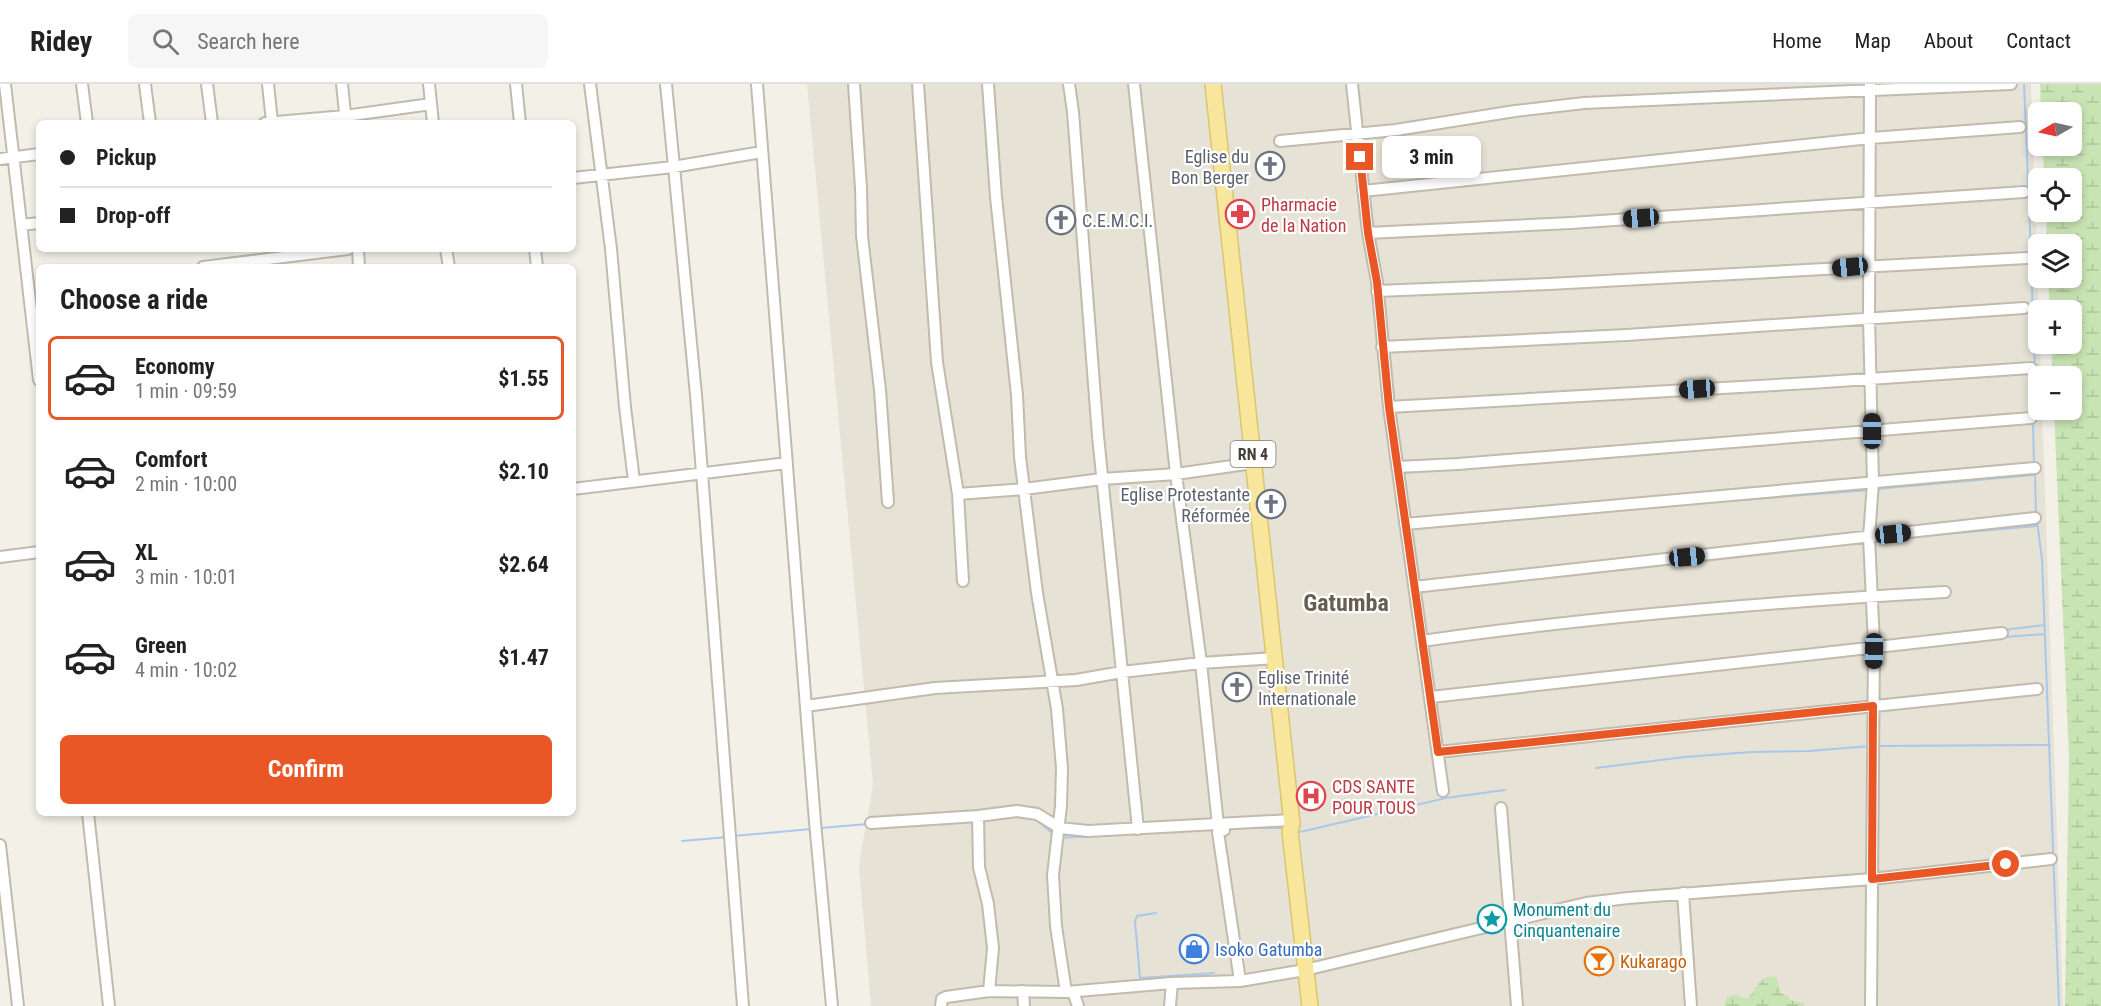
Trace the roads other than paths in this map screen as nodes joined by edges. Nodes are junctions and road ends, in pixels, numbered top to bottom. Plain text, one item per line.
1 (5, 84) edge
2 (82, 84) edge
3 (145, 84) edge
4 (207, 84) edge
5 (268, 84) edge
6 (342, 84) edge
7 (429, 84) edge
8 (516, 84) edge
9 (590, 84) edge
10 (666, 84) edge
11 (757, 84) edge
12 (854, 84) edge
13 (918, 84) edge
14 (988, 84) edge
15 (1069, 84) edge
16 (1134, 84) edge
17 (1213, 84) edge
18 (1352, 84) edge
19 (2011, 84) edge
20 (1871, 87) edge
21 (431, 104) junction
22 (87, 120) edge
23 (150, 120) edge
24 (212, 120) edge
25 (268, 120) edge
26 (346, 120) edge
27 (433, 120) edge
28 (520, 120) edge
29 (2020, 127) dead end
30 (1359, 135) junction
31 (1871, 138) junction
32 (1280, 141) dead end
33 (762, 152) junction
34 (36, 154) edge
35 (13, 157) junction
36 (0, 159) edge
37 (673, 167) junction
38 (600, 174) junction
39 (576, 178) edge
40 (1363, 191) junction
41 (2024, 192) dead end
42 (1871, 202) junction
43 (36, 223) edge
44 (21, 225) junction
45 (1368, 233) junction
46 (324, 252) edge
47 (2026, 258) dead end
48 (227, 264) edge
49 (1869, 266) junction
50 (34, 288) edge
51 (1377, 291) junction
52 (2024, 308) dead end
53 (1869, 318) junction
54 (36, 325) edge
55 (1382, 348) junction
56 (2028, 368) edge
57 (1871, 378) junction
58 (1389, 407) junction
59 (2028, 418) edge
60 (1872, 431) junction
61 (1253, 462) junction
62 (787, 463) junction
63 (1397, 467) junction
64 (2035, 468) dead end
65 (703, 474) junction
66 (1176, 474) junction
67 (1102, 479) junction
68 (634, 481) junction
69 (1873, 483) junction
70 (576, 489) edge
71 (1024, 489) junction
72 (958, 494) junction
73 (888, 502) dead end
74 (2035, 518) dead end
75 (1405, 524) junction
76 (1869, 537) junction
77 (36, 552) edge
78 (0, 557) edge
79 (963, 581) dead end
80 (1414, 586) junction
81 (1946, 592) dead end
82 (1872, 596) junction
83 (2001, 633) dead end
84 (1422, 641) junction
85 (1874, 647) junction
86 (1274, 658) junction
87 (1201, 663) junction
88 (1122, 672) junction
89 (1053, 681) junction
90 (2037, 689) dead end
91 (1431, 697) junction
92 (806, 706) junction
93 (1873, 706) junction
94 (1438, 752) junction
95 (1443, 791) dead end
96 (1501, 808) dead end
97 (88, 816) edge
98 (978, 818) junction
99 (1291, 820) junction
100 (871, 823) dead end
101 (1222, 826) junction
102 (1138, 829) junction
103 (1059, 835) junction
104 (0, 845) edge
105 (2051, 859) dead end
106 (1872, 879) junction
107 (1683, 893) junction
108 (1509, 923) junction
109 (1305, 970) junction
110 (1240, 981) junction
111 (1172, 983) junction
112 (989, 991) junction
113 (1023, 991) junction
114 (1070, 992) junction
115 (18, 1006) edge
116 (109, 1006) edge
117 (743, 1006) edge
118 (832, 1006) edge
119 (941, 1006) edge
120 (1024, 1006) edge
121 (1078, 1006) edge
122 (1170, 1006) edge
123 (1310, 1006) edge
124 (1517, 1006) edge
125 (1691, 1006) edge
126 (1871, 1006) edge

1 - 35 street
2 - 22 street
3 - 23 street
4 - 24 street
5 - 25 street
6 - 26 street
7 - 21 street
8 - 28 street
9 - 38 street
10 - 37 street
11 - 33 street
12 - 73 street
13 - 72 street
14 - 71 street
15 - 67 street
16 - 66 street
17 - 61 main road, RN 4
18 - 30 street
19 - 20 street
20 - 30 street
20 - 31 street
21 - 26 street
21 - 27 street
29 - 31 street
30 - 32 street
30 - 40 street
31 - 40 street
31 - 42 street
33 - 37 street
33 - 62 street
34 - 35 street
35 - 36 street
35 - 44 street
37 - 38 street
37 - 65 street
38 - 39 street
38 - 68 street
40 - 45 street
41 - 42 street
42 - 45 street
42 - 49 street
43 - 44 street
44 - 50 street
45 - 51 street
46 - 48 street
47 - 49 street
49 - 51 street
49 - 53 street
50 - 54 street
51 - 55 street
52 - 53 street
53 - 55 street
53 - 57 street
55 - 58 street
56 - 57 street
57 - 58 street
57 - 60 street
58 - 63 street
59 - 60 street
60 - 63 street
60 - 69 street
61 - 66 street
61 - 86 main road, RN 4
62 - 65 street
62 - 92 street
63 - 75 street
64 - 69 street
65 - 68 street
65 - 117 street
66 - 67 street
66 - 87 street
67 - 71 street
67 - 88 street
68 - 70 street
69 - 75 street
69 - 76 street
71 - 72 street
71 - 89 street
72 - 79 street
74 - 76 street
75 - 80 street
76 - 80 street
76 - 82 street
77 - 78 street
80 - 84 street
81 - 82 street
82 - 84 street
82 - 85 street
83 - 85 street
84 - 91 street
85 - 91 street
85 - 93 street
86 - 87 street
86 - 99 main road, RN 4
87 - 88 street
87 - 101 street
88 - 89 street
88 - 102 street
89 - 92 street
89 - 103 street
90 - 93 street
91 - 94 street
92 - 118 street
93 - 94 street
93 - 106 street
94 - 95 street
96 - 108 street
97 - 116 street
98 - 100 street
98 - 103 street
98 - 112 street
99 - 101 street
99 - 109 main road, RN 4
101 - 102 street
101 - 110 street
102 - 103 street
103 - 114 street
104 - 115 street
105 - 106 street
106 - 107 street
106 - 126 street
107 - 108 street
107 - 125 street
108 - 109 street
108 - 124 street
109 - 110 street
109 - 123 main road, RN 4
110 - 111 street
111 - 114 street
111 - 122 street
112 - 113 street
112 - 119 street
113 - 114 street
113 - 120 street
114 - 121 street

